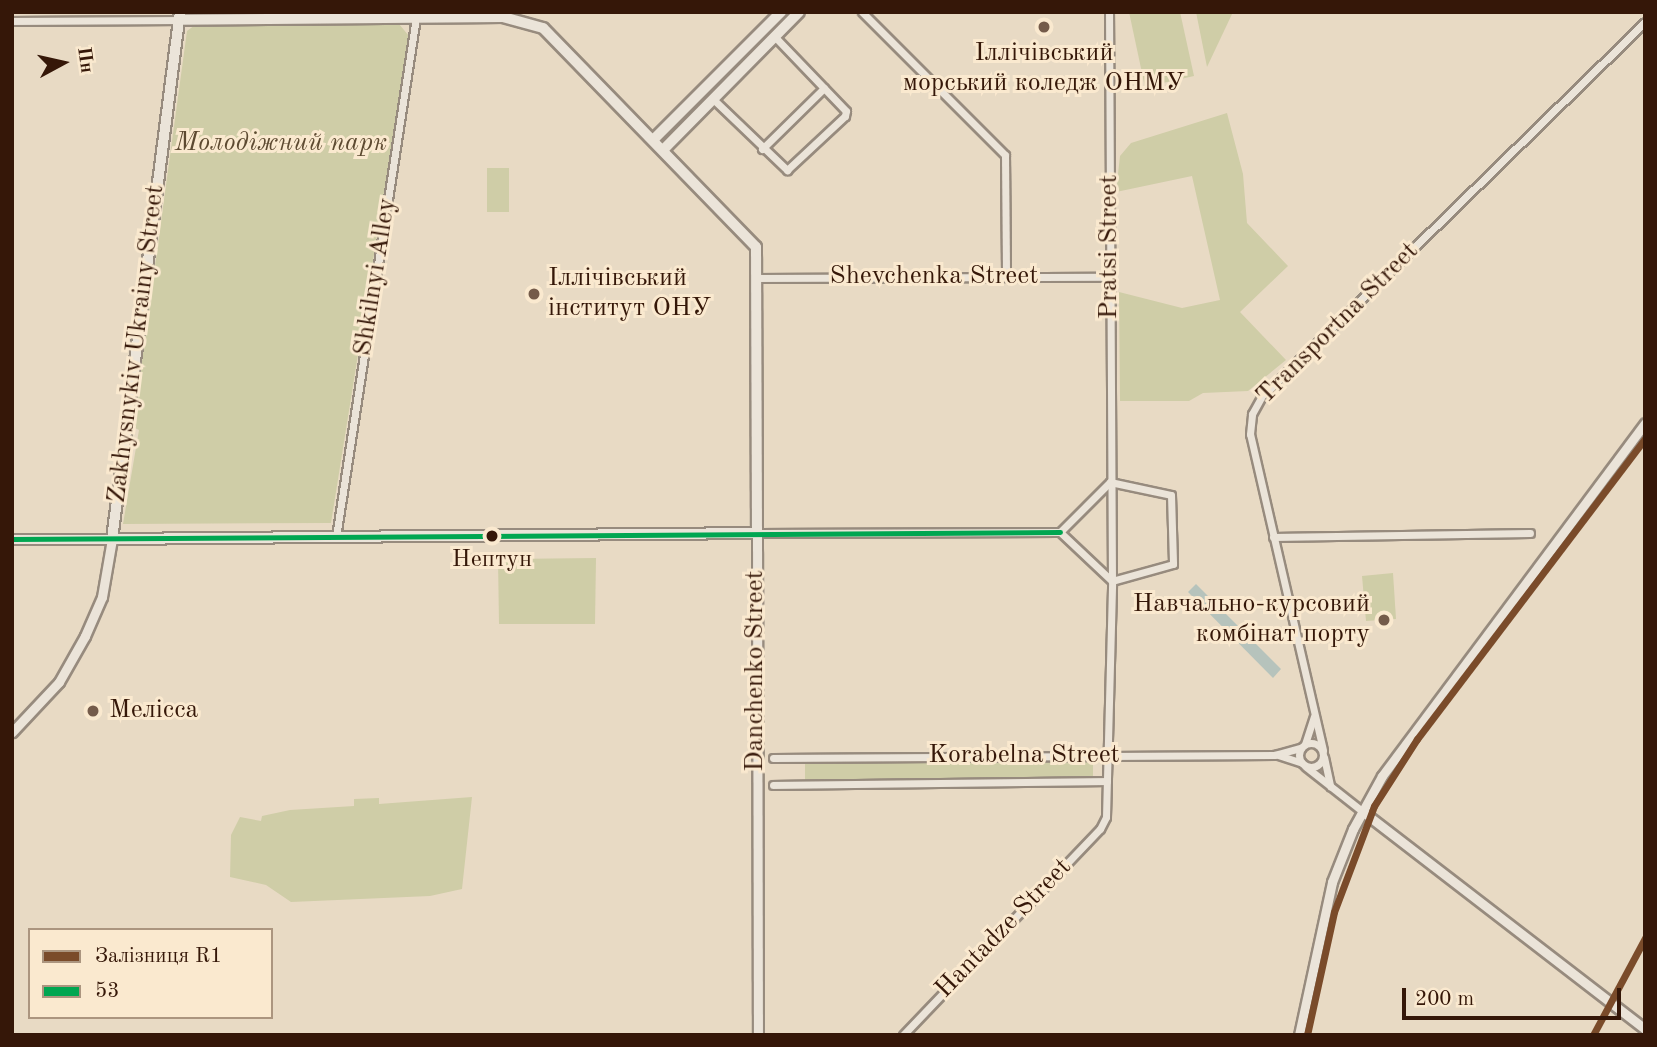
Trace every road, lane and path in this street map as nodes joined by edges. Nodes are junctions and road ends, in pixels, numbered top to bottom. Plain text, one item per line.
1 (781, 12) edge
2 (799, 12) edge
3 (862, 12) edge
4 (1109, 12) edge
5 (180, 16) edge
6 (416, 17) junction
7 (12, 21) edge
8 (1645, 22) edge
9 (775, 37) junction
10 (824, 88) junction
11 (713, 99) junction
12 (654, 139) junction
13 (664, 149) junction
14 (762, 149) junction
15 (1006, 276) junction
16 (1110, 277) junction
17 (758, 278) junction
18 (1645, 423) edge
19 (1110, 482) junction
20 (1060, 532) junction
21 (757, 533) junction
22 (1530, 533) dead end
23 (336, 537) junction
24 (1273, 537) junction
25 (12, 539) edge
26 (112, 539) junction
27 (1112, 581) junction
28 (1315, 712) junction
29 (12, 732) edge
30 (1303, 746) junction
31 (1323, 752) junction
32 (1107, 755) junction
33 (1274, 755) junction
34 (773, 758) dead end
35 (1304, 765) junction
36 (1107, 781) junction
37 (773, 785) dead end
38 (1333, 790) junction
39 (1362, 811) junction
40 (1645, 1029) edge
41 (758, 1035) edge
42 (903, 1035) edge
43 (1299, 1035) edge

1 - 12 main road
2 - 9 main road
3 - 15 street
4 - 16 street, Pratsi Street
5 - 6 main road, Danchenko Street
5 - 7 street
5 - 26 main road, Zakhysnykiv Ukrainy Street
6 - 12 main road, Danchenko Street
6 - 23 street, Shkilnyi Alley
8 - 24 street, Transportna Street
9 - 10 street
9 - 11 main road
10 - 14 street
10 - 14 street
11 - 13 main road
11 - 14 street
12 - 13 main road, Danchenko Street
13 - 17 main road, Danchenko Street
15 - 16 street, Shevchenka Street
15 - 17 street, Shevchenka Street
16 - 19 street, Pratsi Street
17 - 21 main road, Danchenko Street
18 - 39 street
19 - 20 street
19 - 27 street, Pratsi Street
19 - 27 street
20 - 21 street
20 - 27 street
21 - 23 main road
21 - 41 street, Danchenko Street
22 - 24 street
23 - 26 main road
24 - 28 street, Transportna Street
25 - 26 street
26 - 29 street, Zakhysnykiv Ukrainy Street
27 - 32 street
28 - 30 street
28 - 31 street, Transportna Street
30 - 31 street
30 - 33 street
30 - 35 street
31 - 35 street
31 - 38 street, Transportna Street
32 - 33 street, Korabelna Street
32 - 34 street, Korabelna Street
32 - 36 street
33 - 35 street
35 - 38 street
36 - 37 street, Korabelna Street
36 - 42 street, Hantadze Street
38 - 39 street
39 - 40 street
39 - 43 street

